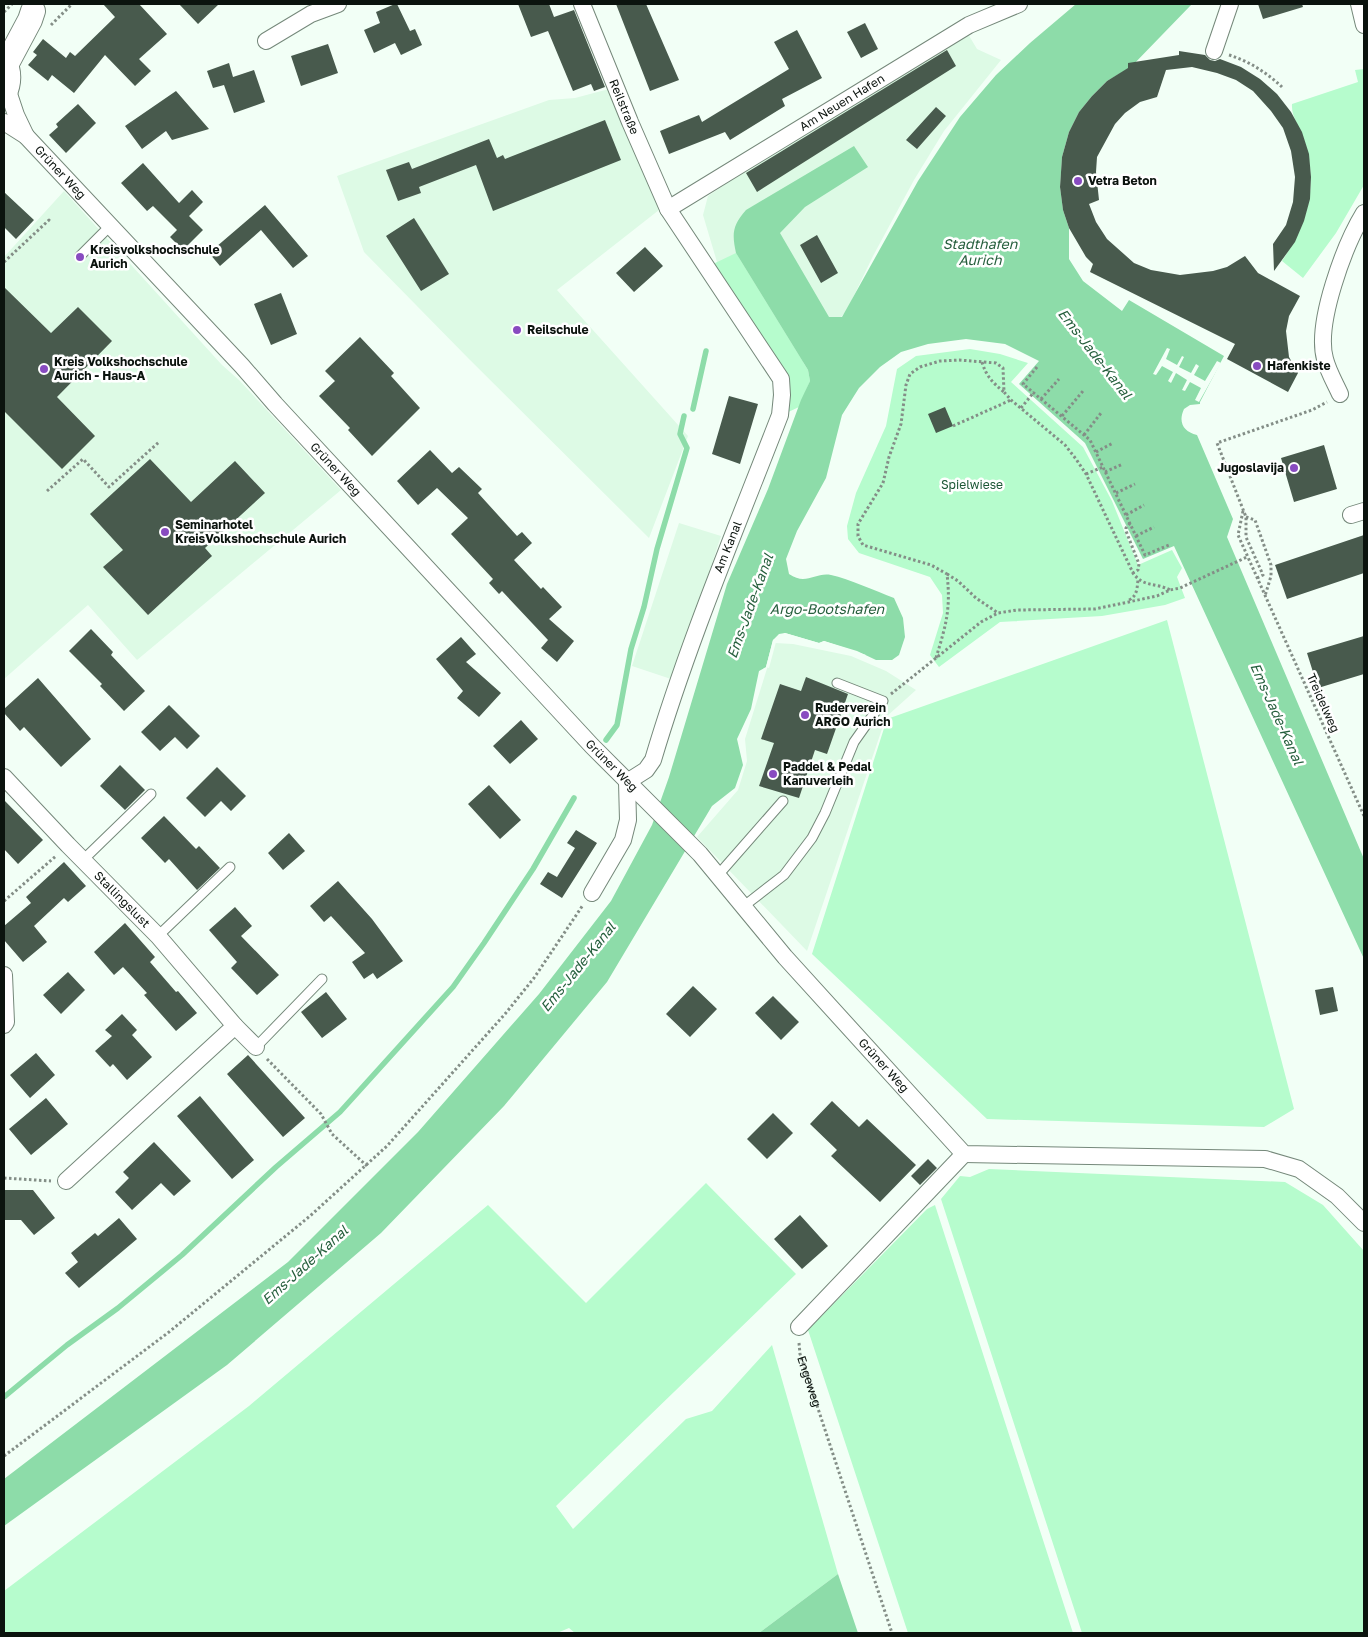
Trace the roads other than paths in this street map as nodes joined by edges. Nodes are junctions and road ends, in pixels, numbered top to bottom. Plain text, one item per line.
1 (338, 4) edge
2 (582, 4) edge
3 (1018, 4) edge
4 (1230, 4) edge
5 (1359, 4) edge
6 (28, 6) edge
7 (1364, 25) edge
8 (4, 30) edge
9 (266, 41) dead end
10 (1214, 51) road end
11 (5, 77) edge
12 (4, 122) edge
13 (26, 136) junction
14 (668, 209) junction
15 (1364, 213) edge
16 (110, 226) junction
17 (80, 256) dead end
18 (1340, 394) road end
19 (837, 683) dead end
20 (4, 777) edge
21 (627, 782) junction
22 (151, 794) dead end
23 (783, 801) dead end
24 (83, 860) junction
25 (230, 867) dead end
26 (718, 874) junction
27 (592, 893) road end
28 (744, 906) junction
29 (158, 936) junction
30 (4, 975) edge
31 (322, 979) dead end
32 (4, 1025) edge
33 (235, 1026) junction
34 (256, 1048) joint
35 (964, 1154) junction
36 (66, 1181) road end
37 (1364, 1223) edge
38 (798, 1327) road end

1 - 9 street
2 - 14 street, Reilstraße
3 - 14 street, Am Neuen Hafen
4 - 10 street
5 - 7 street
6 - 8 main road
6 - 11 main road
11 - 13 street, Grüner Weg
12 - 13 street, Grüner Weg
13 - 16 street, Grüner Weg
14 - 21 street, Am Kanal
15 - 18 street
16 - 17 lane
16 - 21 street, Grüner Weg
19 - 28 lane
20 - 24 street, Stallingslust
21 - 26 street, Grüner Weg
21 - 27 street
22 - 24 lane
23 - 26 lane
24 - 29 street, Stallingslust
25 - 29 lane
26 - 28 street, Grüner Weg
28 - 35 street, Grüner Weg
29 - 33 street, Stallingslust
30 - 32 street
31 - 34 lane
33 - 34 street, Stallingslust
33 - 36 street
35 - 37 street
35 - 38 street

